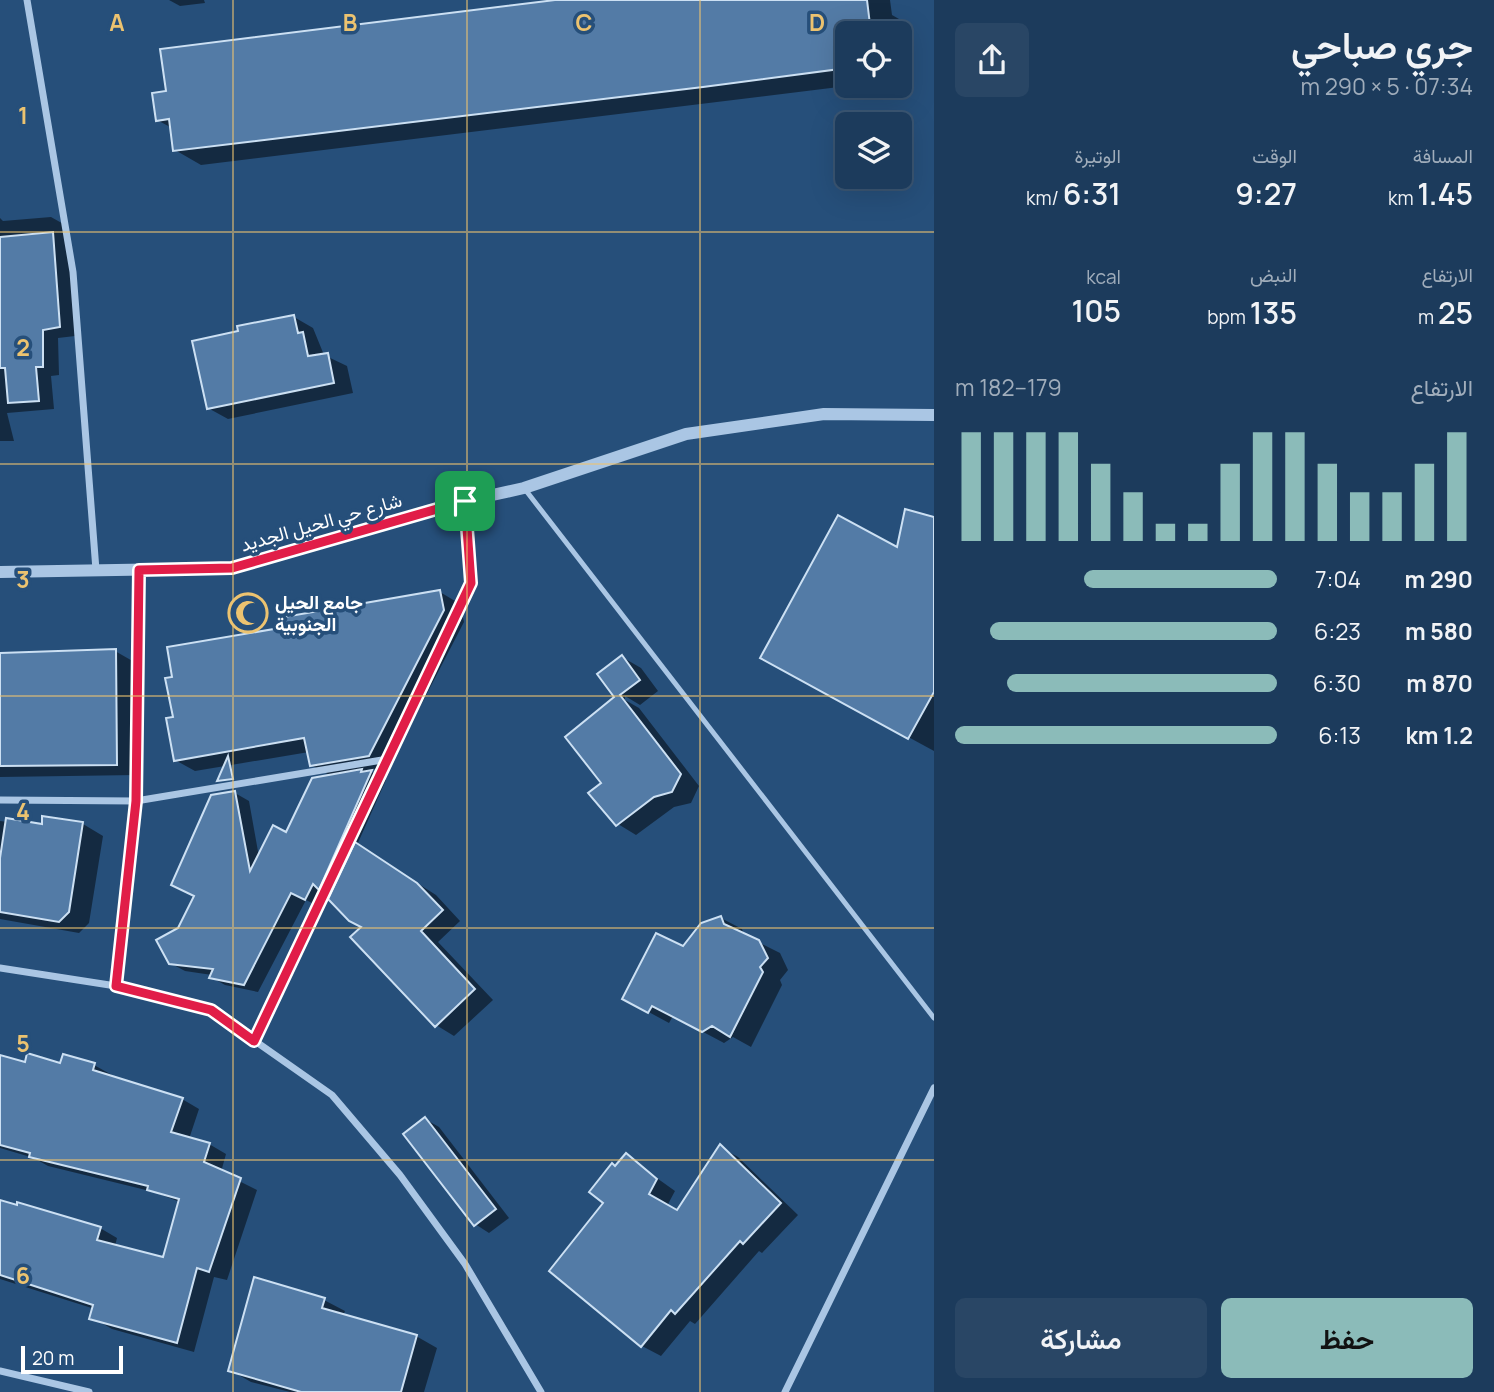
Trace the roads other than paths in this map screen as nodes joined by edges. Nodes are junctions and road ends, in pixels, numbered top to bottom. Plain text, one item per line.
1 (27, 0) edge
2 (934, 415) edge
3 (524, 488) junction
4 (465, 501) junction
5 (96, 570) junction
6 (139, 570) junction
7 (0, 572) edge
8 (388, 759) junction
9 (0, 800) edge
10 (136, 801) junction
11 (0, 968) edge
12 (116, 986) junction
13 (934, 1018) edge
14 (254, 1041) junction
15 (934, 1088) edge
16 (0, 1371) edge
17 (89, 1392) edge
18 (541, 1392) edge
19 (785, 1392) edge

1 - 5 street
2 - 3 street, شارع حي الحيل الجديد
3 - 4 street, شارع حي الحيل الجديد
3 - 13 lane
4 - 6 street, شارع حي الحيل الجديد
4 - 8 street
5 - 6 street, شارع حي الحيل الجديد
5 - 7 street, شارع حي الحيل الجديد
6 - 10 street
8 - 10 street
8 - 14 street
9 - 10 street
10 - 12 street
11 - 12 street
12 - 14 street
14 - 18 street
15 - 19 street
16 - 17 street

